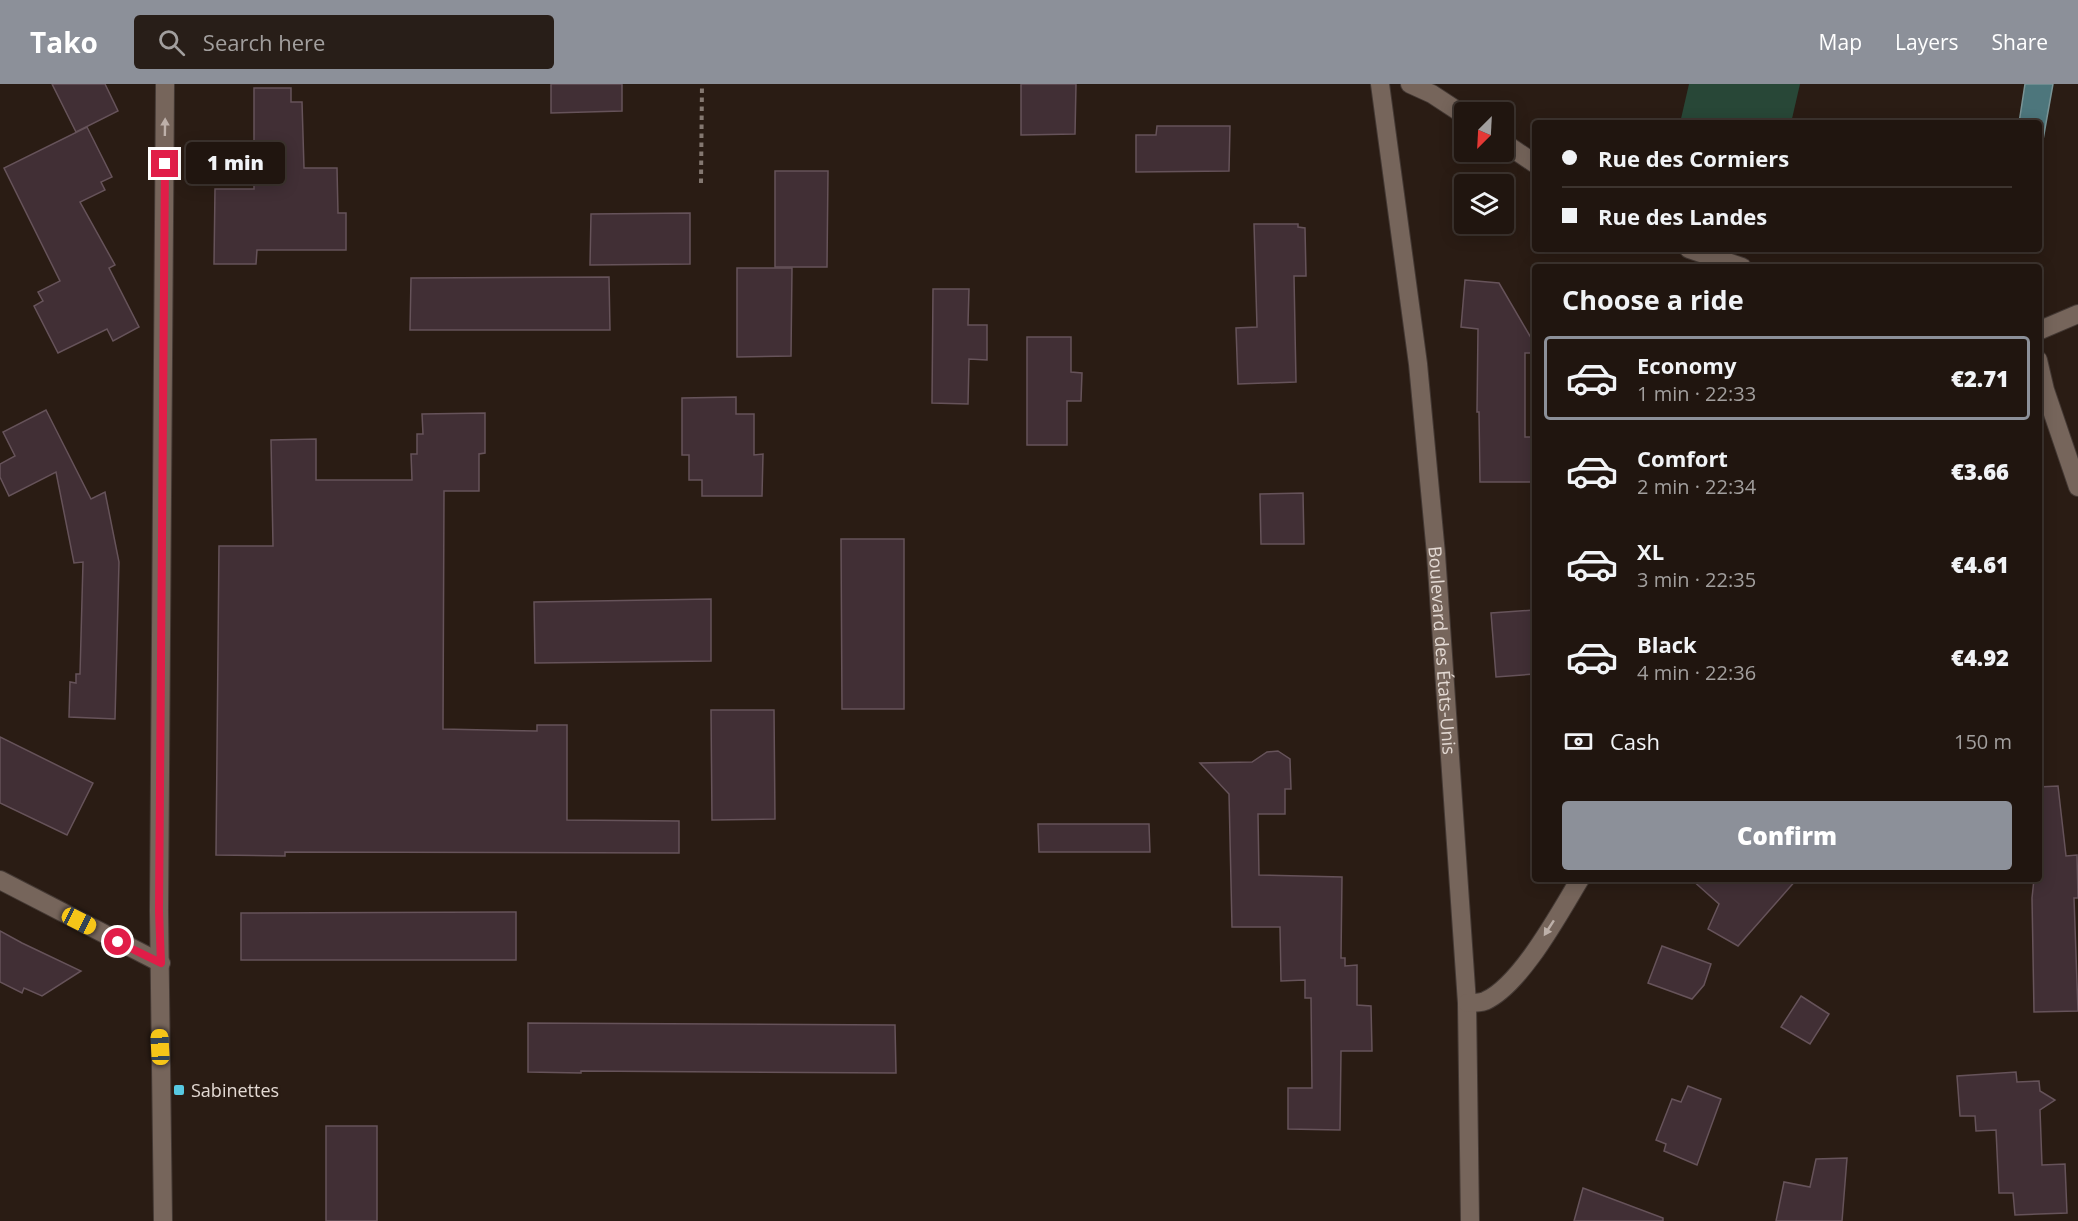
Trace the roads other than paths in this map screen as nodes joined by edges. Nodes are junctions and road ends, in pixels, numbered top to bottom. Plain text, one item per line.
1 (165, 84) edge
2 (1380, 84) edge
3 (1410, 84) edge
4 (1454, 108) edge
5 (1514, 149) edge
6 (1532, 162) edge
7 (1698, 252) edge
8 (1733, 264) edge
9 (2078, 314) edge
10 (2042, 329) edge
11 (2042, 377) edge
12 (2078, 487) edge
13 (0, 880) edge
14 (1579, 882) edge
15 (161, 963) junction
16 (1467, 1003) junction
17 (163, 1221) edge
18 (1470, 1221) edge

15 -> 1 street
2 - 16 street, Boulevard des États-Unis
3 - 4 street
5 - 6 street
7 - 8 street
9 - 10 street
11 - 12 street
13 - 15 street
14 -> 16 street
15 - 17 street
16 - 18 street, Boulevard des États-Unis

